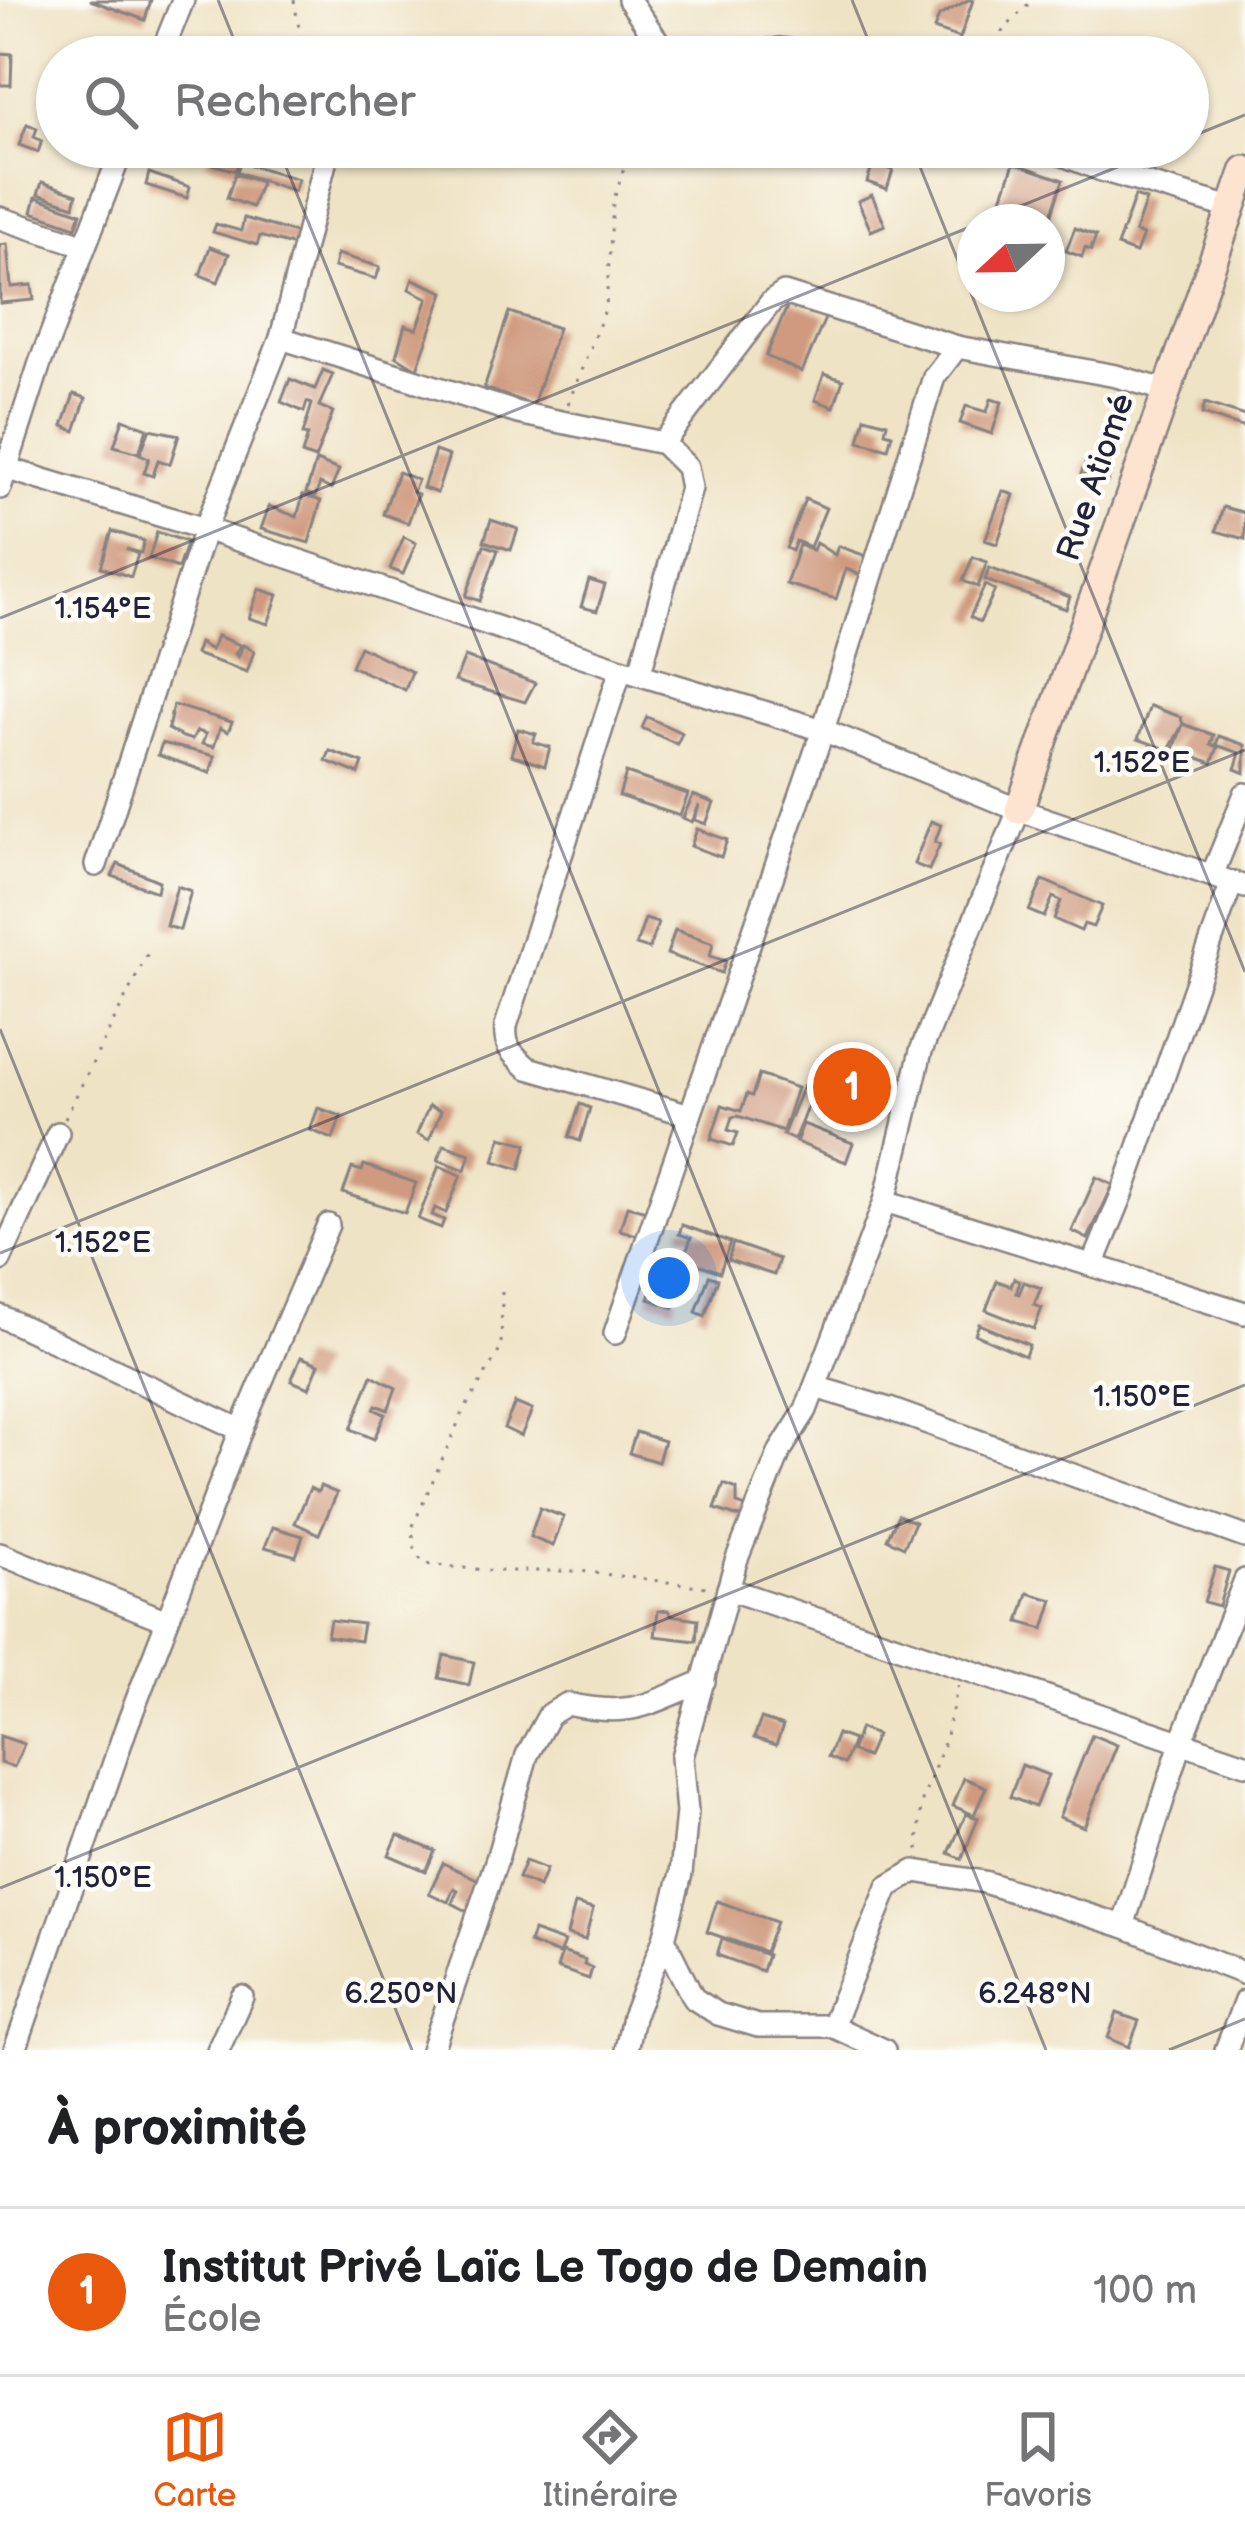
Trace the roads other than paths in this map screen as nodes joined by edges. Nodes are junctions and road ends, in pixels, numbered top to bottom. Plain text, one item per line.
1 (183, 0) edge
2 (629, 0) edge
3 (168, 36) edge
4 (654, 36) edge
5 (114, 168) edge
6 (324, 168) edge
7 (1096, 168) edge
8 (1245, 170) edge
9 (1234, 216) edge
10 (0, 218) edge
11 (82, 245) junction
12 (281, 338) junction
13 (956, 346) junction
14 (1165, 389) junction
15 (663, 443) junction
16 (4, 478) edge
17 (205, 530) junction
18 (631, 671) junction
19 (824, 730) junction
20 (1245, 794) edge
21 (1019, 810) junction
22 (96, 865) dead end
23 (1230, 881) edge
24 (690, 1115) junction
25 (58, 1133) road end
26 (885, 1201) junction
27 (328, 1225) dead end
28 (0, 1261) edge
29 (1093, 1265) junction
30 (1245, 1313) edge
31 (0, 1316) edge
32 (615, 1333) dead end
33 (815, 1388) junction
34 (241, 1430) junction
35 (1245, 1537) edge
36 (0, 1554) edge
37 (1245, 1580) edge
38 (728, 1589) junction
39 (167, 1621) junction
40 (704, 1681) junction
41 (1180, 1743) junction
42 (1245, 1764) edge
43 (1123, 1926) junction
44 (664, 1939) junction
45 (1245, 1974) edge
46 (242, 1996) dead end
47 (1245, 2001) edge
48 (832, 2026) junction
49 (15, 2050) edge
50 (218, 2050) edge
51 (432, 2050) edge
52 (626, 2050) edge
53 (884, 2050) edge
54 (1226, 2050) edge

1 - 3 street
2 - 4 street
5 - 11 street
6 - 12 street
7 - 9 street
8 - 9 street, Rue Atiomé
9 - 14 street, Rue Atiomé
10 - 11 street
11 - 16 street
12 - 15 street
12 - 17 street
13 - 14 street
13 - 15 street
13 - 19 street
14 - 21 street, Rue Atiomé
15 - 18 street
16 - 17 street
17 - 18 street
17 - 22 street
18 - 19 street
18 - 24 street
19 - 21 street
19 - 24 street
20 - 23 street
21 - 23 street
21 - 26 street
23 - 29 street
24 - 32 street
25 - 28 street
26 - 29 street
26 - 33 street
27 - 34 street
29 - 30 street
31 - 34 street
33 - 35 street
33 - 38 street
34 - 39 street
36 - 39 street
37 - 41 street
38 - 40 street
38 - 41 street
39 - 49 street
40 - 44 street
40 - 51 street
41 - 42 street
41 - 43 street
43 - 45 street
43 - 48 street
44 - 48 street
44 - 52 street
46 - 50 street
47 - 54 street
48 - 53 street

